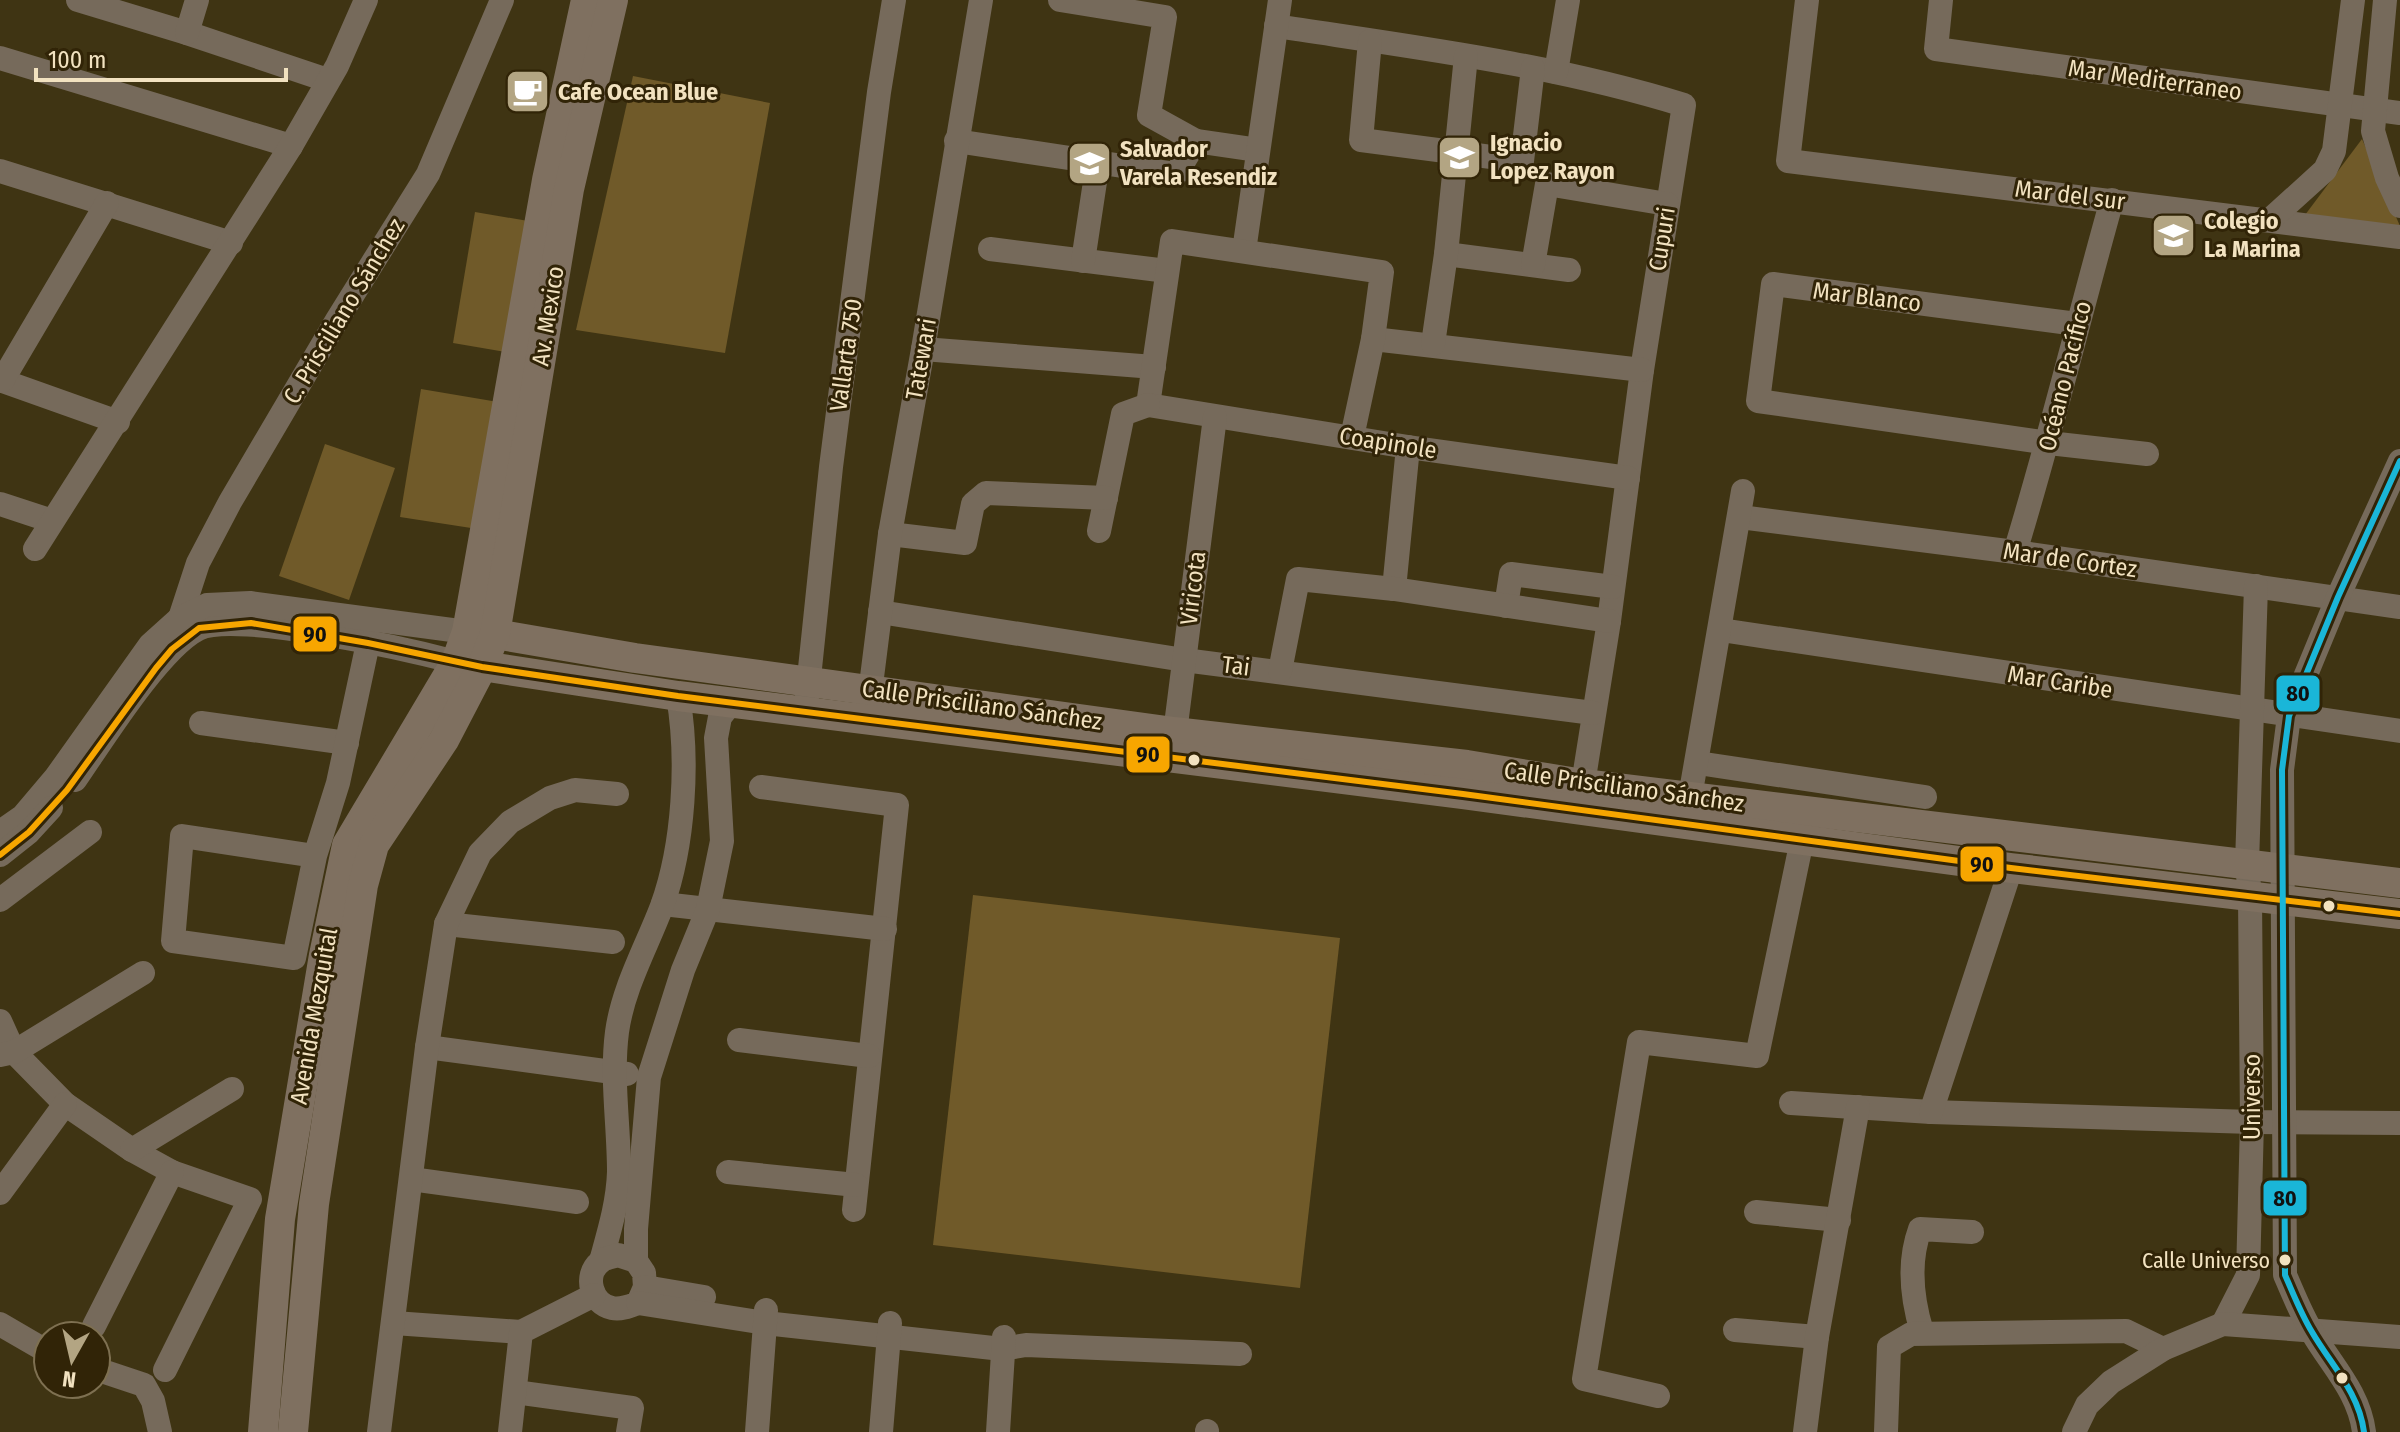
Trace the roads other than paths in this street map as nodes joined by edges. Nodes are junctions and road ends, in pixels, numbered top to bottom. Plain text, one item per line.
1 (78, 0) edge
2 (197, 0) edge
3 (366, 0) edge
4 (502, 0) edge
5 (586, 0) edge
6 (613, 0) edge
7 (894, 0) edge
8 (981, 0) edge
9 (1060, 0) edge
10 (1280, 0) edge
11 (1568, 0) edge
12 (1807, 0) edge
13 (1941, 0) edge
14 (2353, 0) edge
15 (2385, 0) edge
16 (1276, 26) junction
17 (187, 33) junction
18 (1370, 41) junction
19 (1466, 56) junction
20 (0, 58) edge
21 (1545, 70) junction
22 (327, 80) junction
23 (2339, 106) junction
24 (2373, 111) junction
25 (2400, 113) edge
26 (956, 141) junction
27 (1196, 141) junction
28 (291, 146) junction
29 (1258, 150) junction
30 (1456, 152) junction
31 (1098, 162) junction
32 (0, 171) edge
33 (2112, 200) junction
34 (107, 203) junction
35 (1667, 204) junction
36 (2400, 206) edge
37 (2271, 219) junction
38 (2400, 237) edge
39 (231, 243) junction
40 (990, 249) dead end
41 (1244, 251) junction
42 (1446, 254) junction
43 (1083, 261) junction
44 (1533, 265) junction
45 (1569, 270) dead end
46 (1167, 271) junction
47 (2077, 324) junction
48 (1373, 339) junction
49 (1433, 344) junction
50 (923, 349) junction
51 (1154, 367) junction
52 (1642, 370) junction
53 (1, 380) edge
54 (1148, 405) junction
55 (1215, 417) junction
56 (118, 422) junction
57 (1352, 437) junction
58 (2049, 443) junction
59 (1408, 447) junction
60 (2147, 454) dead end
61 (2400, 461) edge
62 (1628, 478) junction
63 (2395, 485) edge
64 (1743, 491) dead end
65 (1106, 498) junction
66 (0, 504) edge
67 (1740, 517) junction
68 (52, 521) junction
69 (1099, 531) dead end
70 (890, 534) junction
71 (35, 549) dead end
72 (2015, 552) junction
73 (2256, 586) junction
74 (1613, 587) junction
75 (1394, 589) junction
76 (2338, 597) junction
77 (1506, 606) junction
78 (2400, 607) edge
79 (880, 612) junction
80 (180, 618) junction
81 (1609, 621) junction
82 (1721, 630) junction
83 (481, 633) junction
84 (368, 643) junction
85 (1184, 660) junction
86 (469, 664) junction
87 (1280, 671) junction
88 (809, 681) junction
89 (678, 696) junction
90 (732, 702) junction
91 (868, 705) junction
92 (805, 711) junction
93 (2251, 711) junction
94 (1593, 713) junction
95 (2289, 716) junction
96 (201, 723) dead end
97 (2400, 731) edge
98 (347, 743) junction
99 (1171, 745) junction
100 (1698, 763) junction
101 (1583, 784) junction
102 (761, 787) dead end
103 (617, 794) dead end
104 (681, 794) junction
105 (718, 797) junction
106 (1690, 797) junction
107 (1925, 797) dead end
108 (0, 832) edge
109 (90, 832) dead end
110 (1802, 840) junction
111 (0, 855) edge
112 (315, 856) junction
113 (2247, 864) junction
114 (2011, 868) junction
115 (2281, 868) junction
116 (2400, 883) edge
117 (2250, 897) junction
118 (2283, 899) junction
119 (0, 900) edge
120 (663, 904) junction
121 (708, 909) junction
122 (2400, 914) edge
123 (446, 924) junction
124 (885, 929) junction
125 (613, 942) dead end
126 (143, 973) dead end
127 (0, 1021) edge
128 (739, 1040) dead end
129 (427, 1047) junction
130 (7, 1054) edge
131 (869, 1056) junction
132 (613, 1071) junction
133 (649, 1077) junction
134 (232, 1089) dead end
135 (1791, 1103) dead end
136 (65, 1104) junction
137 (1858, 1107) junction
138 (1931, 1112) junction
139 (2285, 1121) junction
140 (2252, 1122) junction
141 (2400, 1123) edge
142 (132, 1150) junction
143 (172, 1172) junction
144 (728, 1172) dead end
145 (411, 1179) junction
146 (0, 1193) edge
147 (577, 1202) dead end
148 (1756, 1212) dead end
149 (1839, 1220) junction
150 (1972, 1232) dead end
151 (601, 1261) junction
152 (636, 1261) junction
153 (2248, 1275) junction
154 (2285, 1275) junction
155 (594, 1295) junction
156 (641, 1295) junction
157 (766, 1315) junction
158 (97, 1320) edge
159 (394, 1323) junction
160 (0, 1324) edge
161 (2223, 1324) junction
162 (890, 1330) junction
163 (1735, 1330) dead end
164 (521, 1332) junction
165 (1922, 1332) junction
166 (2312, 1332) junction
167 (1817, 1337) junction
168 (2400, 1337) edge
169 (32, 1343) edge
170 (1011, 1343) junction
171 (2163, 1349) junction
172 (1240, 1354) dead end
173 (165, 1370) dead end
174 (112, 1374) edge
175 (515, 1392) junction
176 (1658, 1396) dead end
177 (160, 1432) edge
178 (263, 1432) edge
179 (293, 1432) edge
180 (379, 1432) edge
181 (510, 1432) edge
182 (628, 1432) edge
183 (757, 1432) edge
184 (881, 1432) edge
185 (998, 1432) edge
186 (1805, 1432) edge
187 (1886, 1432) edge
188 (2074, 1432) edge
189 (2364, 1432) edge

1 - 17 street
2 - 17 street
3 - 22 street
4 - 80 street, C. Prisciliano Sánchez
5 - 83 main road, Av. Mexico
6 - 83 main road, Av. Mexico
7 - 88 street, Vallarta 750
8 - 26 street, Tatewari
9 - 27 street
10 - 16 street
11 - 21 street
12 - 33 street, Mar del sur
13 - 23 street, Mar Mediterraneo
14 - 23 street
15 - 24 street
16 - 18 street, Cupuri
16 - 29 street
17 - 22 street
18 - 19 street, Cupuri
18 - 30 street
19 - 21 street, Cupuri
19 - 30 street
20 - 28 street
21 - 30 street
21 - 35 street, Cupuri
22 - 28 street
23 - 24 street, Mar Mediterraneo
23 - 37 street
24 - 25 street, Mar Mediterraneo
24 - 36 street
26 - 31 street
26 - 50 street, Tatewari
27 - 29 street
27 - 31 street
28 - 39 street
29 - 41 street
30 - 42 street
31 - 43 street
32 - 34 street
33 - 37 street, Mar del sur
33 - 47 street, Océano Pacífico
34 - 39 street
34 - 53 street
35 - 44 street
35 - 52 street, Cupuri
37 - 38 street, Mar del sur
39 - 56 street
40 - 43 street
41 - 46 street
41 - 48 street
42 - 44 street
42 - 49 street
43 - 46 street
44 - 45 street
46 - 51 street
47 - 58 street, Océano Pacífico
47 - 58 street, Mar Blanco
48 - 49 street
48 - 57 street
49 - 52 street
50 - 51 street
50 - 70 street, Tatewari
51 - 54 street
52 - 62 street, Cupuri
53 - 56 street
54 - 55 street, Coapinole
54 - 65 street
55 - 57 street, Coapinole
55 - 85 street, Viricota
56 - 68 street
57 - 59 street, Coapinole
58 - 60 street
58 - 72 street, Océano Pacífico
59 - 62 street, Coapinole
59 - 75 street
61 - 63 street
62 - 74 street, Cupuri
63 - 76 street
64 - 67 street
65 - 69 street
65 - 70 street
66 - 68 street
67 - 72 street, Mar de Cortez
67 - 82 street
68 - 71 street
70 - 79 street, Tatewari
72 - 73 street, Mar de Cortez
73 - 76 street, Mar de Cortez
73 - 93 street
74 - 77 street
74 - 81 street, Cupuri
75 - 77 street
75 - 87 street
76 - 78 street, Mar de Cortez
76 - 95 street
77 - 81 street
79 - 85 street, Tai
79 - 91 street, Tatewari
80 - 83 street, Calle Prisciliano Sánchez
80 - 108 street, Calle Prisciliano Sánchez
81 - 94 street, Cupuri
82 - 93 street, Mar Caribe
82 - 100 street
83 - 86 main road, Avenida Mezquital
83 - 88 main road, Calle Prisciliano Sánchez
84 - 86 street, Calle Prisciliano Sánchez
84 - 98 street
84 - 111 street, Calle Prisciliano Sánchez
85 - 87 street, Tai
85 - 99 street, Viricota
86 - 89 main road, Calle Prisciliano Sánchez
86 - 178 main road, Avenida Mezquital
86 - 179 main road, Avenida Mezquital
87 - 94 street, Tai
88 - 91 main road, Calle Prisciliano Sánchez
88 - 92 street, Vallarta 750
89 - 90 main road, Calle Prisciliano Sánchez
89 - 104 street
90 - 92 main road, Calle Prisciliano Sánchez
90 - 105 street
91 - 92 main road, Calle Prisciliano Sánchez
91 - 99 main road, Calle Prisciliano Sánchez
93 - 95 street, Mar Caribe
93 - 113 street
94 - 101 street, Cupuri
95 - 97 street, Mar Caribe
95 - 115 street
96 - 98 street
98 - 112 street
99 - 101 main road, Calle Prisciliano Sánchez
99 - 110 main road, Calle Prisciliano Sánchez
100 - 106 street
100 - 107 street
101 - 106 main road, Calle Prisciliano Sánchez
102 - 124 street
103 - 123 street
104 - 105 street
104 - 120 street
105 - 121 street
106 - 113 main road, Calle Prisciliano Sánchez
109 - 119 street
110 - 114 main road, Calle Prisciliano Sánchez
110 - 176 street
112 - 112 street
113 - 115 main road, Calle Prisciliano Sánchez
113 - 117 street, Universo
114 - 117 main road, Calle Prisciliano Sánchez
114 - 138 street
115 - 116 main road, Calle Prisciliano Sánchez
115 - 118 street, Universo
117 - 118 main road, Calle Prisciliano Sánchez
117 - 140 street, Universo
118 - 122 main road, Calle Prisciliano Sánchez
118 - 139 street, Universo
120 - 121 street
120 - 132 street
121 - 124 street
121 - 133 street
123 - 125 street
123 - 129 street
124 - 131 street
126 - 130 street
127 - 130 street
128 - 131 street
129 - 132 street
129 - 145 street
130 - 136 street
131 - 144 street
132 - 133 street
132 - 151 street
133 - 152 street
134 - 142 street
135 - 137 street
136 - 142 street
136 - 146 street
137 - 138 street
137 - 149 street
138 - 140 street
139 - 140 street
139 - 141 street
139 - 154 street, Universo
140 - 153 street, Universo
142 - 143 street
143 - 158 street
143 - 173 street
145 - 147 street
145 - 159 street
148 - 149 street
149 - 167 street
150 - 165 street
151 - 152 street
151 - 155 street
152 - 156 street
153 - 154 street
153 - 161 street, Universo
154 - 166 street, Universo
155 - 156 street
155 - 164 street
156 - 157 street
157 - 162 street
157 - 183 street
159 - 164 street
159 - 180 street
160 - 169 street
161 - 166 street
161 - 171 street
162 - 170 street
162 - 184 street
163 - 167 street
164 - 175 street
165 - 171 street
165 - 187 street
166 - 168 street
166 - 189 street, Universo
167 - 186 street
170 - 172 street
170 - 185 street
171 - 188 street
174 - 177 street
175 - 181 street
175 - 182 street

